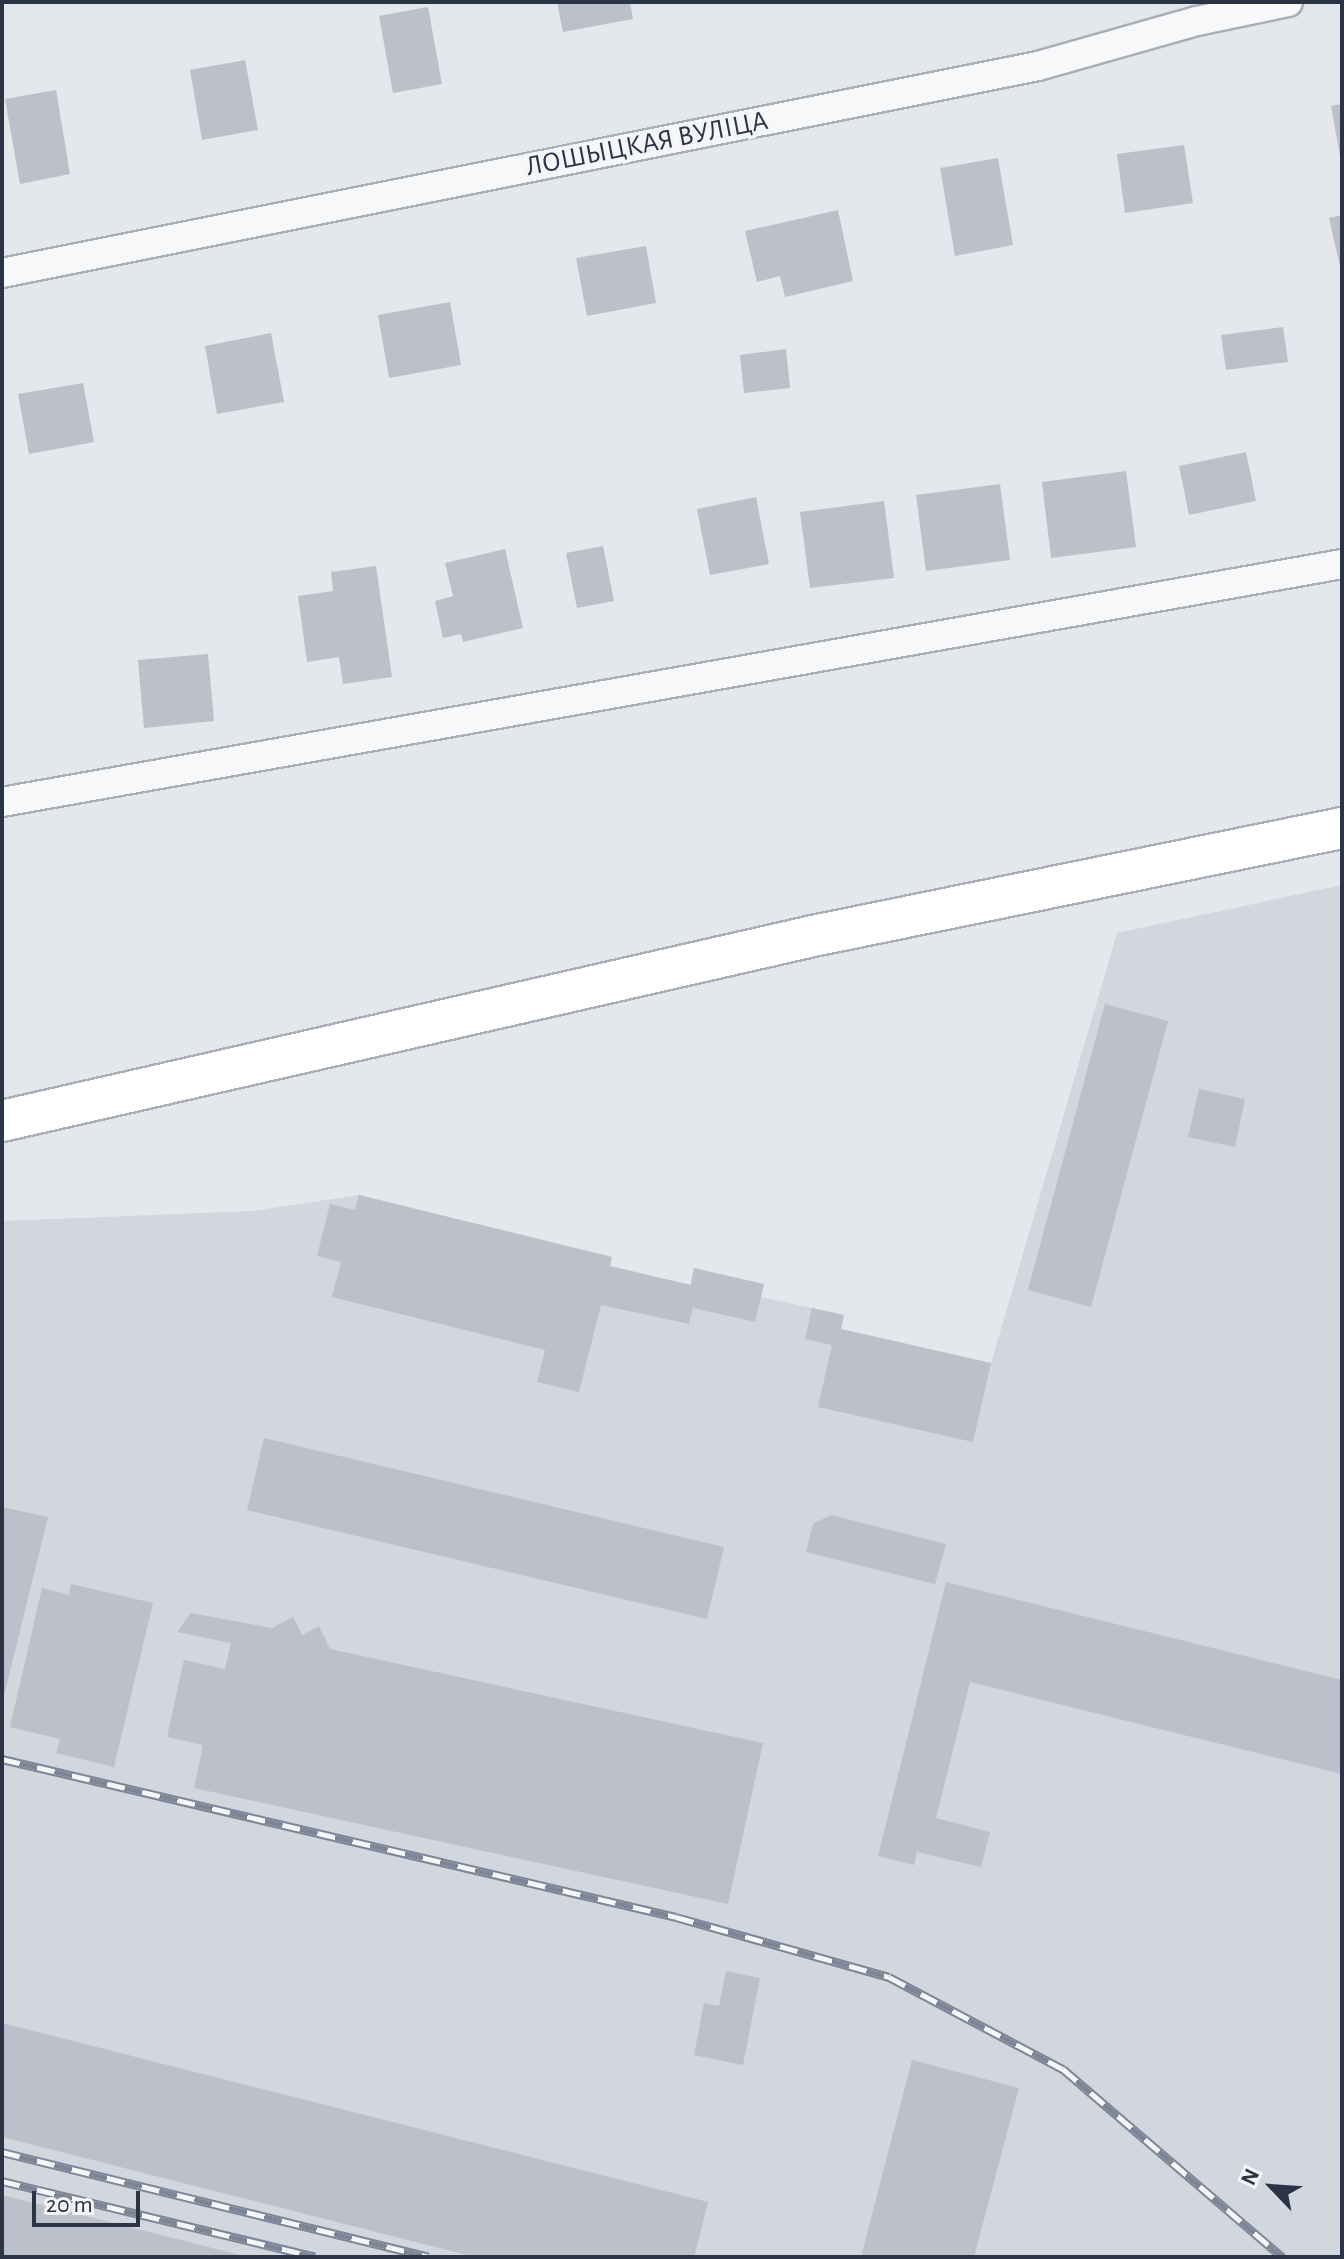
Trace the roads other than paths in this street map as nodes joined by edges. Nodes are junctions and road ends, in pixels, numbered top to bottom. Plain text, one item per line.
1 (1288, 2) edge
2 (2, 273) edge
3 (1342, 564) edge
4 (2, 802) edge
5 (1342, 828) edge
6 (2, 1121) edge

1 - 2 street, ЛОШЫЦКАЯ ВУЛІЦА
3 - 4 street
5 - 6 street

